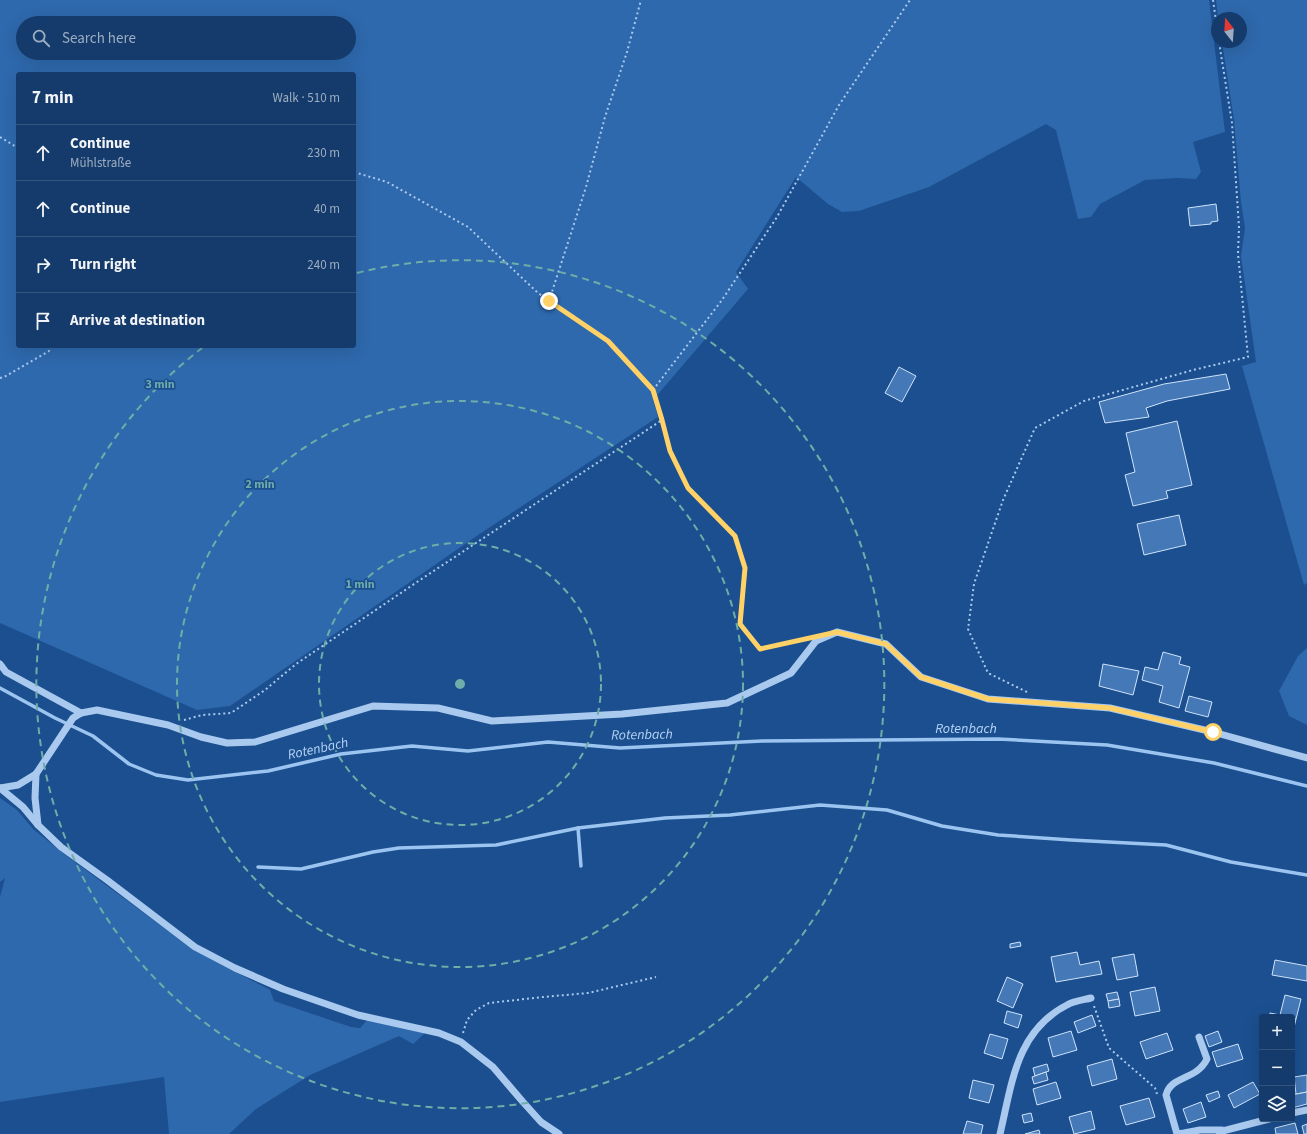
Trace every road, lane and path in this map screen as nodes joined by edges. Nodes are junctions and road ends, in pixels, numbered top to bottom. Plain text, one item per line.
1 (641, 0) edge
2 (910, 0) edge
3 (1213, 0) edge
4 (1215, 12) edge
5 (1220, 48) edge
6 (0, 137) edge
7 (16, 147) edge
8 (356, 173) edge
9 (549, 301) junction
10 (50, 348) edge
11 (0, 378) edge
12 (653, 390) junction
13 (662, 420) junction
14 (806, 639) dead end
15 (0, 664) edge
16 (1029, 693) dead end
17 (81, 713) junction
18 (168, 725) junction
19 (1307, 758) edge
20 (36, 774) junction
21 (0, 788) edge
22 (38, 825) junction
23 (656, 977) dead end
24 (1091, 998) joint
25 (1199, 1037) dead end
26 (461, 1042) junction
27 (1157, 1096) dead end
28 (1307, 1110) edge
29 (1295, 1112) edge
30 (1259, 1122) edge
31 (1220, 1132) edge
32 (558, 1134) edge
33 (1000, 1134) edge
34 (1214, 1134) edge

1 - 9 path
2 - 12 path
3 - 4 path
5 - 16 path
6 - 7 path
8 - 9 path
9 - 12 path
10 - 11 path
12 - 13 path
13 - 14 path
13 - 18 path
15 - 17 street
17 - 18 street
17 - 20 street
18 - 19 street
20 - 21 street
20 - 22 street
21 - 22 street
22 - 26 street
23 - 26 path
24 - 27 path
24 - 33 street
25 - 31 street
26 - 32 street
28 - 29 street
30 - 31 street
31 - 34 street

